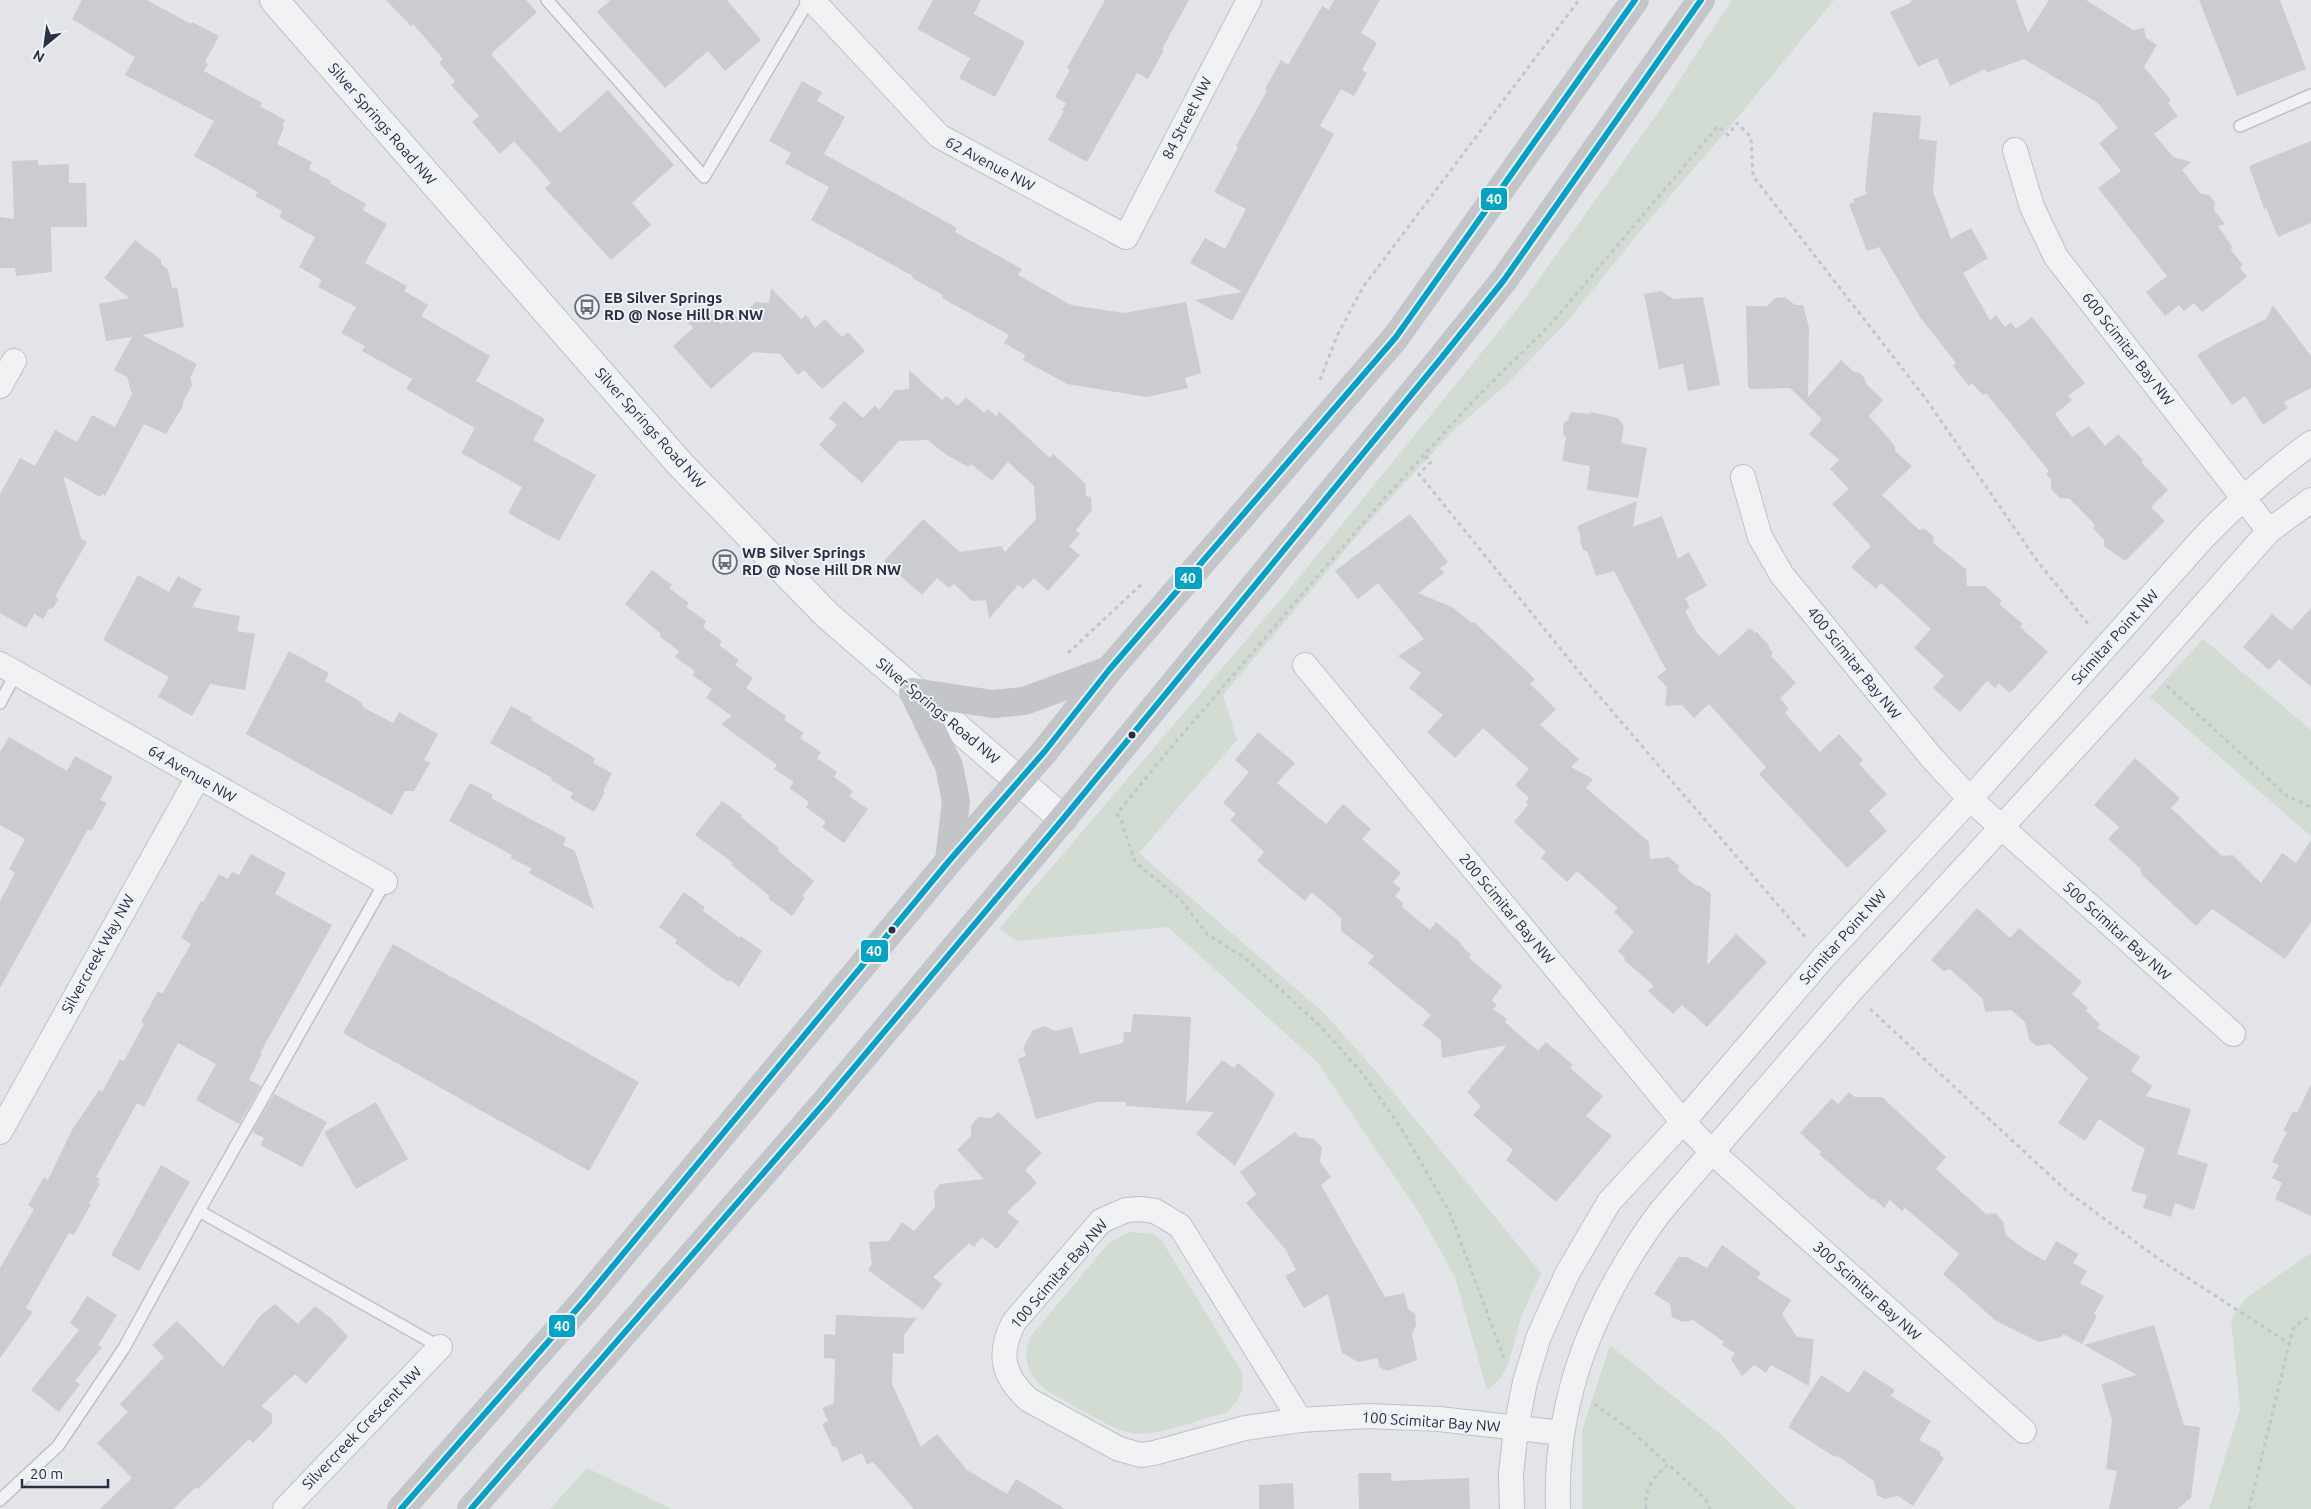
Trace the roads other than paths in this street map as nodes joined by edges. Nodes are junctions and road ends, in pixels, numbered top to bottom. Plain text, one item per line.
1 (274, 0) edge
2 (547, 0) edge
3 (810, 0) edge
4 (1249, 0) edge
5 (1635, 0) edge
6 (1700, 0) edge
7 (2311, 95) edge
8 (2240, 126) dead end
9 (2016, 150) dead end
10 (1126, 237) joint
11 (14, 361) dead end
12 (0, 386) edge
13 (2311, 443) edge
14 (1743, 477) dead end
15 (2243, 497) junction
16 (2311, 500) edge
17 (2269, 531) junction
18 (1305, 665) dead end
19 (8, 669) edge
20 (1109, 670) junction
21 (913, 692) junction
22 (0, 703) edge
23 (198, 777) junction
24 (1020, 781) junction
25 (1970, 799) junction
26 (1063, 819) junction
27 (2002, 827) junction
28 (949, 861) junction
29 (385, 882) joint
30 (2233, 1034) dead end
31 (1683, 1122) junction
32 (0, 1132) edge
33 (1711, 1151) junction
34 (199, 1211) junction
35 (440, 1347) joint
36 (1300, 1420) junction
37 (1516, 1428) junction
38 (2024, 1431) dead end
39 (1562, 1433) junction
40 (0, 1500) edge
41 (285, 1509) edge
42 (401, 1509) edge
43 (471, 1509) edge
44 (1512, 1509) edge
45 (1558, 1509) edge

1 - 21 street, Silver Springs Road NW
2 - 3 lane
3 - 10 street, 62 Avenue NW
4 - 10 street, 84 Street NW
5 - 20 main road
6 - 26 main road
7 - 8 lane
9 - 15 street, 600 Scimitar Bay NW
11 - 12 street
13 - 15 street, Scimitar Point NW
14 - 25 street, 400 Scimitar Bay NW
15 - 17 street, 600 Scimitar Bay NW
15 - 25 street, Scimitar Point NW
16 - 17 street
17 - 27 street
18 - 31 street, 200 Scimitar Bay NW
19 - 22 lane
19 - 23 street, 64 Avenue NW
20 - 21 main road
20 - 24 main road
21 - 24 street, Silver Springs Road NW
21 - 28 main road
23 - 29 street, 64 Avenue NW
23 - 32 street, Silvercreek Way NW
24 - 26 street, Silver Springs Road NW
24 - 28 main road
25 - 27 street, 400 Scimitar Bay NW
25 - 31 street, Scimitar Point NW
26 - 43 main road
27 - 30 street, 500 Scimitar Bay NW
27 - 33 street
28 - 42 main road
29 - 34 lane
31 - 33 street, 200 Scimitar Bay NW
31 - 37 street, Scimitar Point NW
33 - 38 street, 300 Scimitar Bay NW
33 - 39 street
34 - 35 lane
34 - 40 lane
35 - 41 street, Silvercreek Crescent NW
36 - 36 street, 100 Scimitar Bay NW
36 - 37 street, 100 Scimitar Bay NW
37 - 39 street, 100 Scimitar Bay NW
37 - 44 street, Scimitar Point NW
39 - 45 street

